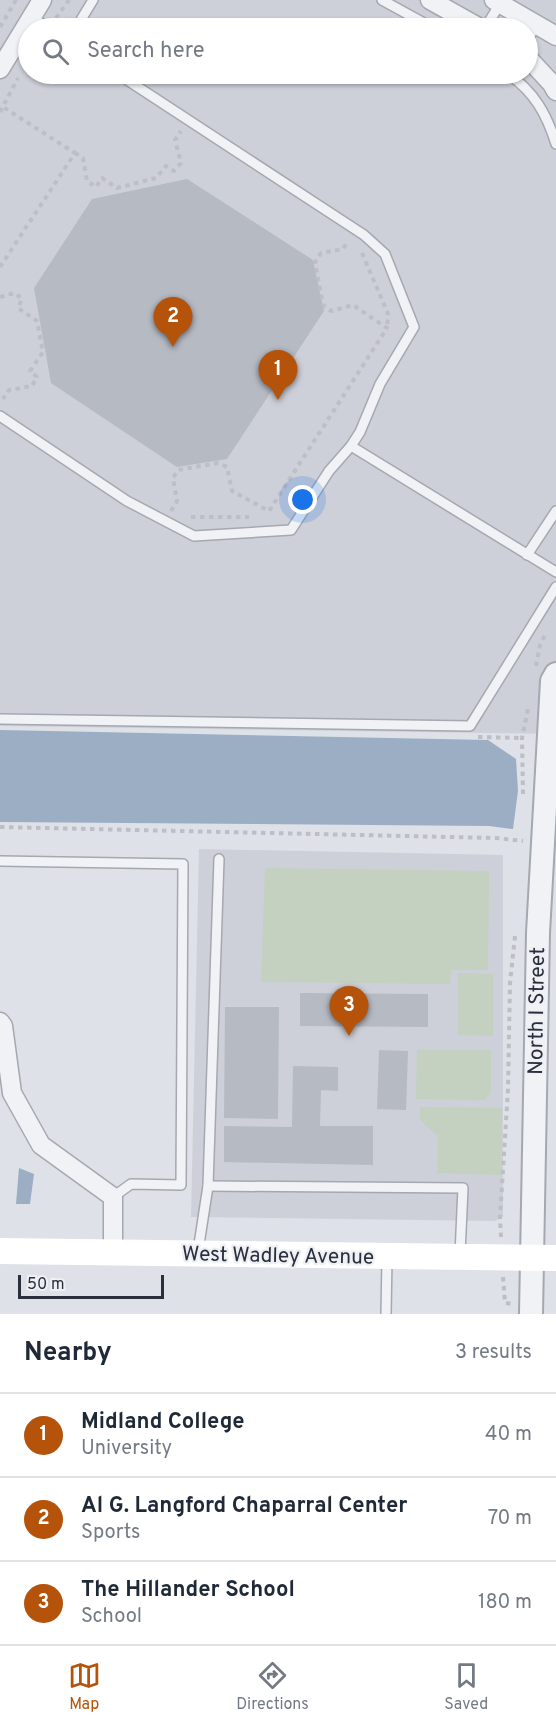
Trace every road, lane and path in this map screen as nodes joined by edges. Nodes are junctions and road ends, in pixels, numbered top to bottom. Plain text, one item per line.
1 (16, 0) edge
2 (42, 0) edge
3 (69, 0) edge
4 (93, 0) edge
5 (382, 0) edge
6 (430, 0) edge
7 (497, 2) edge
8 (32, 18) edge
9 (56, 18) edge
10 (82, 18) edge
11 (415, 18) edge
12 (462, 18) edge
13 (490, 18) edge
14 (516, 18) edge
15 (0, 27) edge
16 (538, 33) edge
17 (556, 36) edge
18 (18, 40) edge
19 (0, 69) edge
20 (538, 69) edge
21 (18, 79) edge
22 (133, 84) edge
23 (520, 84) edge
24 (556, 91) edge
25 (3, 107) junction
26 (0, 112) edge
27 (174, 123) dead end
28 (556, 144) edge
29 (75, 153) junction
30 (342, 234) dead end
31 (349, 238) junction
32 (0, 267) edge
33 (0, 297) edge
34 (387, 328) junction
35 (1, 399) edge
36 (10, 405) dead end
37 (0, 416) edge
38 (351, 446) junction
39 (163, 507) dead end
40 (269, 511) junction
41 (556, 511) edge
42 (170, 512) junction
43 (176, 516) dead end
44 (185, 517) dead end
45 (527, 555) junction
46 (556, 572) edge
47 (556, 587) edge
48 (556, 674) edge
49 (0, 719) edge
50 (0, 827) edge
51 (524, 841) dead end
52 (219, 859) dead end
53 (0, 861) edge
54 (0, 1022) edge
55 (208, 1186) junction
56 (113, 1197) junction
57 (0, 1251) edge
58 (113, 1253) junction
59 (198, 1254) junction
60 (387, 1256) junction
61 (460, 1257) junction
62 (544, 1258) edge
63 (386, 1314) edge
64 (531, 1314) edge

1 - 15 path
2 - 8 street
3 - 9 path
4 - 10 lane
5 - 11 lane
6 - 12 street
7 - 13 lane
7 - 14 street
16 - 17 street
18 - 19 street
20 - 24 street
21 - 25 path
22 - 38 lane
23 - 28 lane
25 - 26 path
25 - 29 path
27 - 29 path
29 - 32 path
30 - 31 path
31 - 34 path
31 - 34 path
33 - 35 path
34 - 40 path
35 - 36 path
37 - 38 lane
38 - 45 lane
39 - 42 path
40 - 42 path
40 - 44 path
41 - 45 lane
42 - 43 path
45 - 46 lane
47 - 49 lane
48 - 62 street, North I Street
50 - 51 path
52 - 55 lane
53 - 56 lane
54 - 56 street
55 - 59 lane
55 - 61 lane
56 - 58 street
57 - 58 main road, West Wadley Avenue
58 - 59 main road, West Wadley Avenue
59 - 60 main road, West Wadley Avenue
60 - 61 main road, West Wadley Avenue
60 - 63 lane
61 - 62 main road, West Wadley Avenue
62 - 64 street, North I Street

